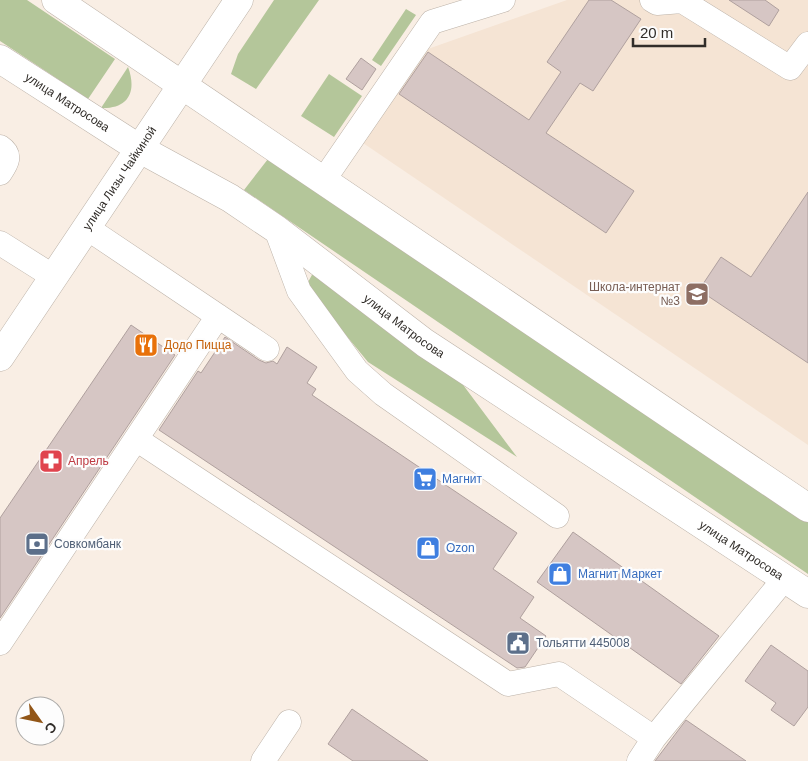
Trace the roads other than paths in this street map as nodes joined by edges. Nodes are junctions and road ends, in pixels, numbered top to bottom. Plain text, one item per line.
1 (56, 0) edge
2 (239, 0) edge
3 (503, 0) edge
4 (652, 0) edge
5 (808, 44) edge
6 (0, 59) edge
7 (182, 85) junction
8 (0, 147) edge
9 (140, 149) junction
10 (0, 173) edge
11 (323, 182) junction
12 (87, 228) junction
13 (276, 229) junction
14 (0, 243) edge
15 (54, 277) junction
16 (218, 316) junction
17 (267, 349) dead end
18 (1, 353) edge
19 (136, 439) junction
20 (808, 508) edge
21 (556, 516) dead end
22 (785, 578) junction
23 (808, 594) edge
24 (0, 643) edge
25 (289, 722) dead end
26 (654, 738) junction
27 (263, 761) edge
28 (640, 761) edge

1 - 7 main road
2 - 7 main road, улица Лизы Чайкиной
3 - 11 lane
4 - 5 lane
6 - 9 main road, улица Матросова
7 - 9 main road, улица Лизы Чайкиной
7 - 11 main road
8 - 10 lane
9 - 12 main road, улица Лизы Чайкиной
9 - 13 main road, улица Матросова
11 - 20 main road
12 - 15 main road, улица Лизы Чайкиной
12 - 16 lane
13 - 21 lane
13 - 22 main road, улица Матросова
14 - 15 lane
15 - 18 main road, улица Лизы Чайкиной
16 - 17 lane
16 - 19 lane
19 - 24 lane
19 - 26 lane
22 - 23 main road, улица Матросова
22 - 26 lane
25 - 27 lane
26 - 28 lane

